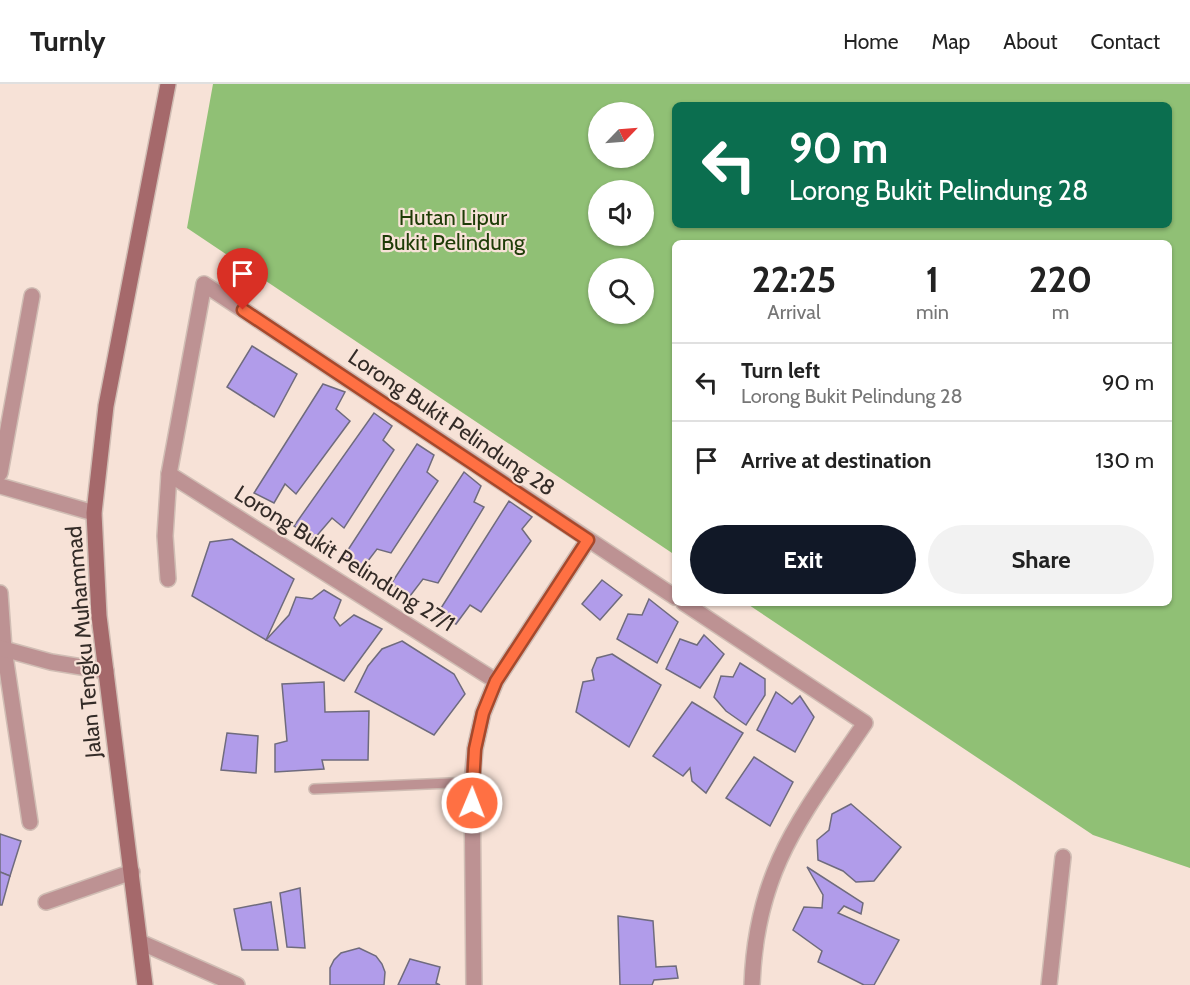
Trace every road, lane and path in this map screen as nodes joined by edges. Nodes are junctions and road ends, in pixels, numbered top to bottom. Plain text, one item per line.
1 (168, 84) edge
2 (32, 296) dead end
3 (0, 473) edge
4 (169, 474) junction
5 (0, 486) edge
6 (94, 513) junction
7 (588, 540) junction
8 (168, 579) dead end
9 (0, 593) edge
10 (672, 595) edge
11 (689, 606) edge
12 (2, 648) edge
13 (105, 671) junction
14 (496, 681) junction
15 (472, 782) junction
16 (314, 789) dead end
17 (30, 822) dead end
18 (1063, 857) dead end
19 (132, 872) junction
20 (46, 902) dead end
21 (140, 942) junction
22 (146, 985) edge
23 (237, 985) edge
24 (474, 985) edge
25 (752, 985) edge
26 (1049, 985) edge

1 - 6 main road, Jalan Tengku Muhammad
2 - 3 street
4 - 7 street, Lorong Bukit Pelindung 28
4 - 8 street
4 - 14 street, Lorong Bukit Pelindung 27/1
5 - 6 street
6 - 13 main road, Jalan Tengku Muhammad
7 - 10 street, Lorong Bukit Pelindung 28
7 - 14 street
9 - 12 street
11 - 25 street
12 - 13 street
12 - 17 street
13 - 19 main road, Jalan Tengku Muhammad
14 - 15 street
15 - 16 lane
15 - 24 street
18 - 26 street
19 - 20 street
19 - 21 main road, Jalan Tengku Muhammad
21 - 22 main road, Jalan Tengku Muhammad
21 - 23 street

